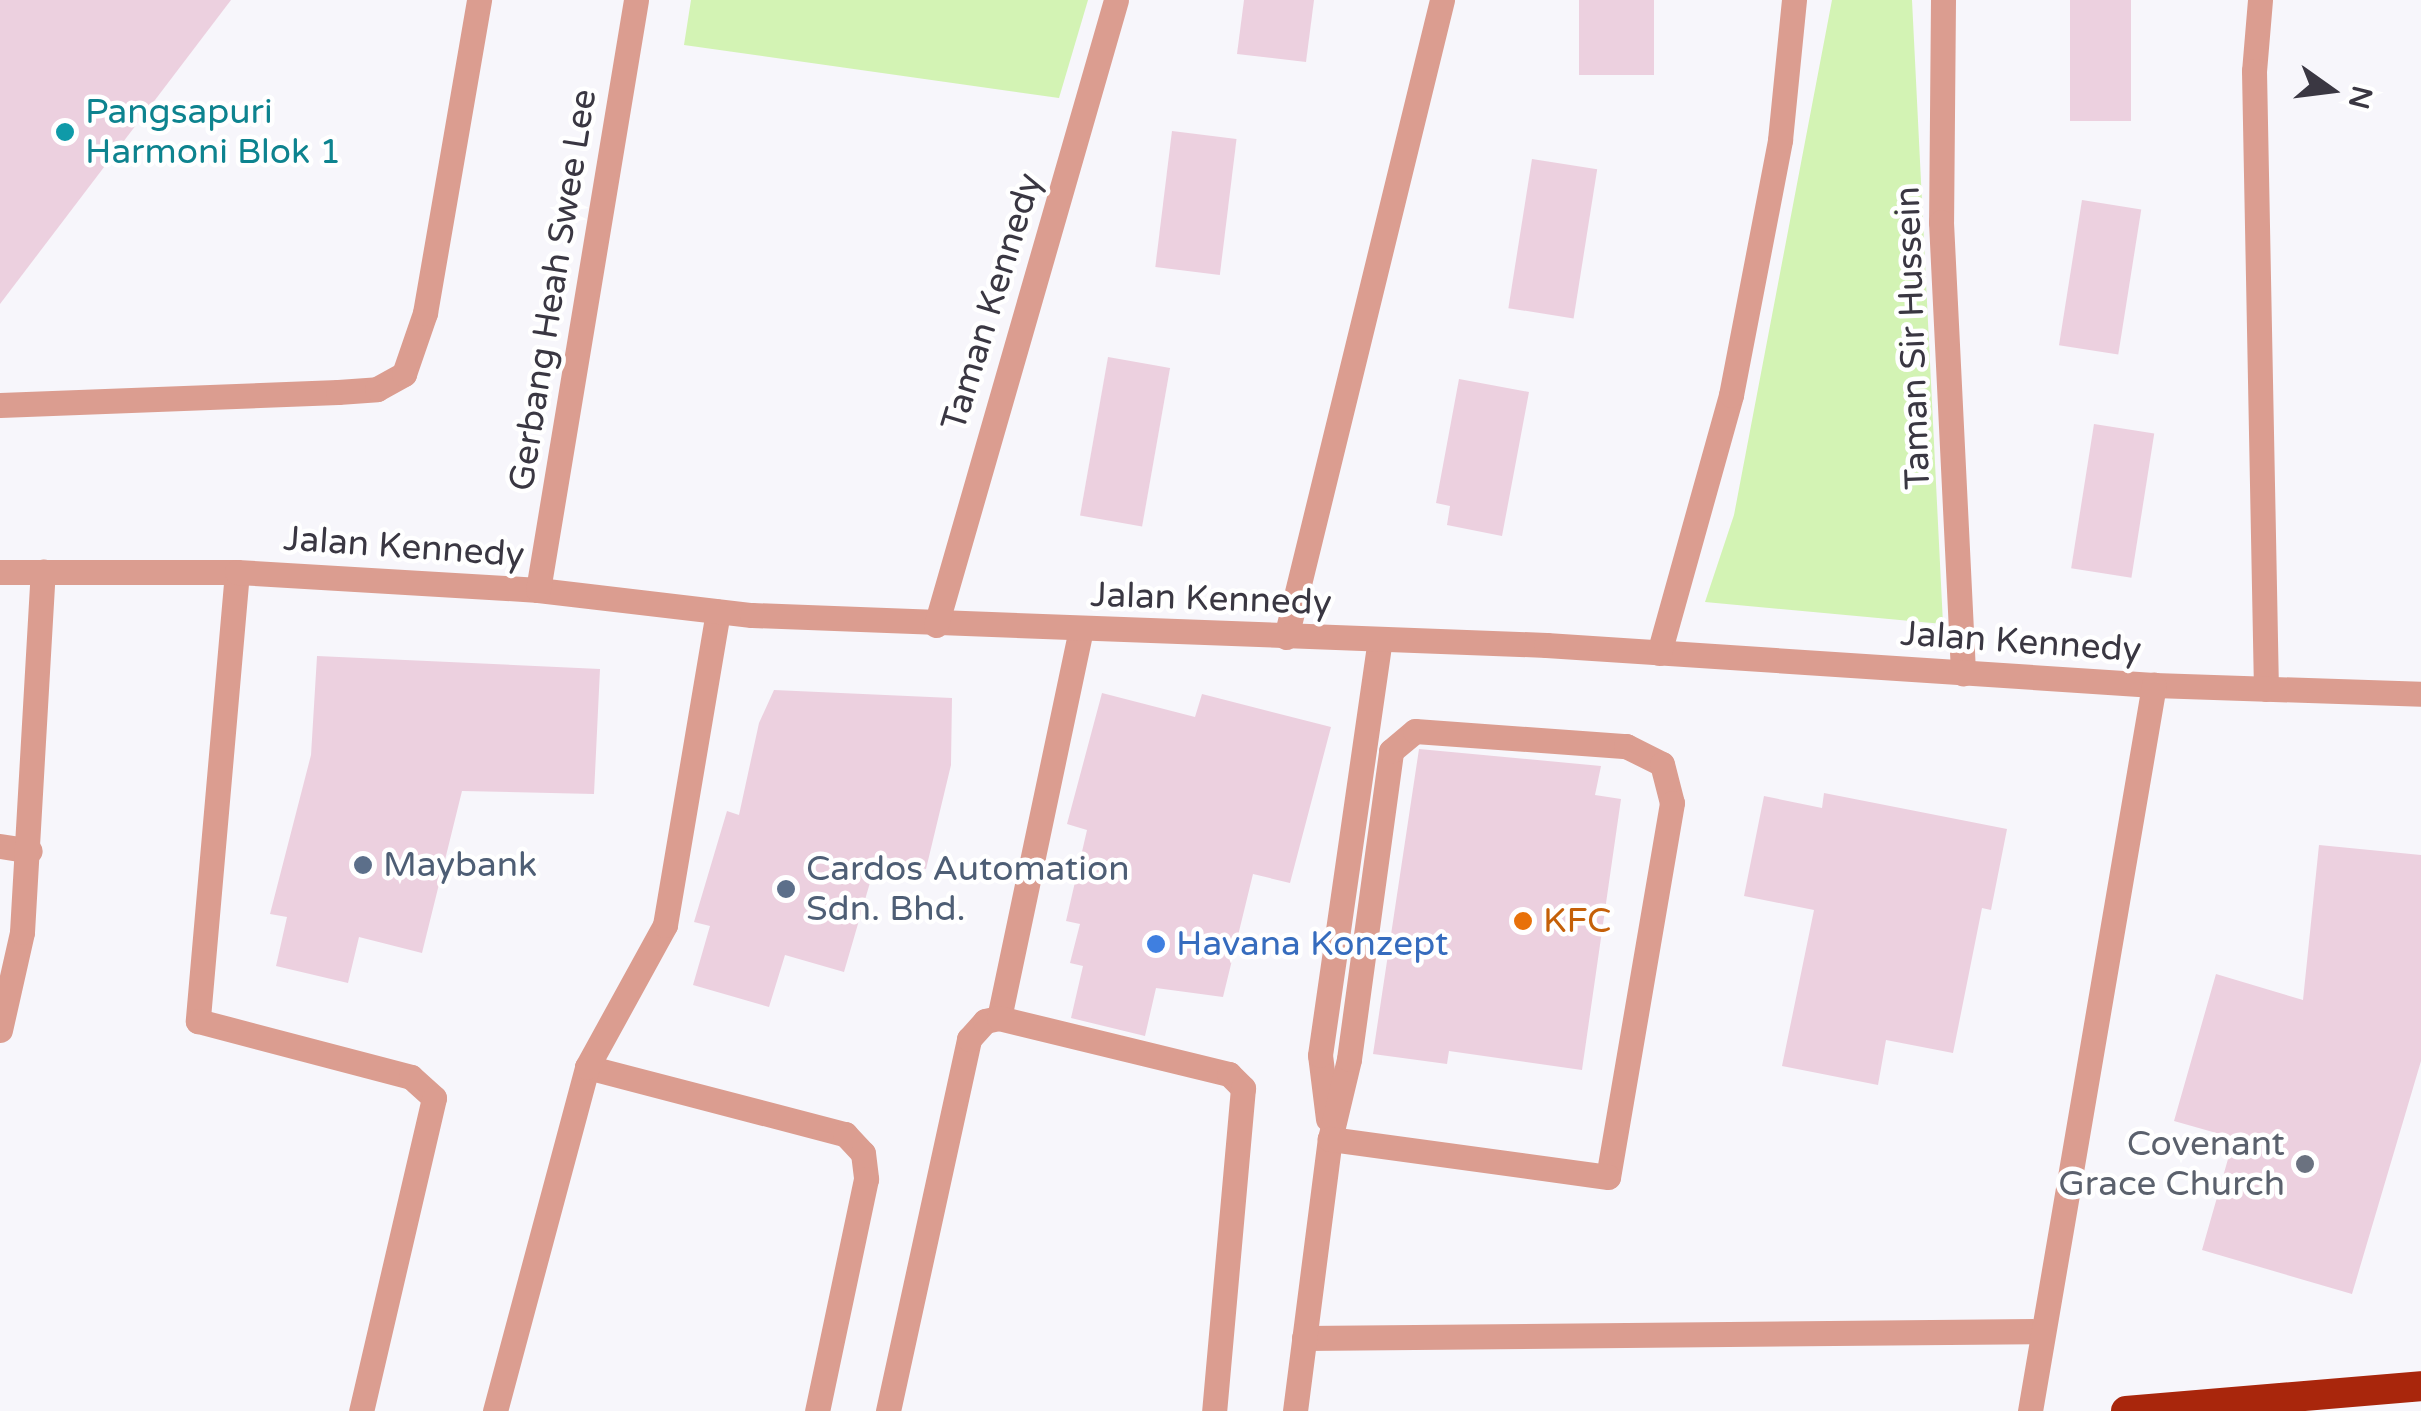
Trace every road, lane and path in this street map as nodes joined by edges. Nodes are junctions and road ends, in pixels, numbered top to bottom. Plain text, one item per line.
1 (479, 0) edge
2 (636, 0) edge
3 (1116, 0) edge
4 (1442, 0) edge
5 (1794, 0) edge
6 (1943, 0) edge
7 (2260, 0) edge
8 (0, 405) edge
9 (0, 572) edge
10 (44, 572) junction
11 (237, 572) junction
12 (538, 590) junction
13 (718, 611) junction
14 (936, 625) junction
15 (1081, 629) junction
16 (1286, 636) junction
17 (1380, 640) junction
18 (1659, 653) junction
19 (1963, 674) junction
20 (2154, 685) junction
21 (2266, 689) junction
22 (2421, 694) edge
23 (0, 846) edge
24 (30, 851) junction
25 (999, 1018) junction
26 (0, 1030) edge
27 (587, 1066) junction
28 (1330, 1139) junction
29 (2042, 1330) junction
30 (1304, 1338) junction
31 (2421, 1386) edge
32 (362, 1411) edge
33 (495, 1411) edge
34 (818, 1411) edge
35 (888, 1411) edge
36 (1214, 1411) edge
37 (1296, 1411) edge
38 (2030, 1411) edge
39 (2126, 1411) edge

1 - 8 street
2 - 12 street, Gerbang Heah Swee Lee
3 - 14 street, Taman Kennedy
4 - 16 street
5 - 18 street
6 - 19 street, Taman Sir Hussein
7 - 21 street
9 - 10 street, Jalan Kennedy
10 - 11 street, Jalan Kennedy
10 - 24 street
11 - 12 street, Jalan Kennedy
11 - 32 street
12 - 13 street, Jalan Kennedy
13 - 14 street, Jalan Kennedy
13 - 27 street
14 - 15 street, Jalan Kennedy
15 - 16 street, Jalan Kennedy
15 - 25 street
16 - 17 street, Jalan Kennedy
17 - 18 street, Jalan Kennedy
17 - 28 street
18 - 19 street, Jalan Kennedy
19 - 20 street, Jalan Kennedy
20 - 21 street, Jalan Kennedy
20 - 29 street
21 - 22 street, Jalan Kennedy
23 - 24 street
24 - 26 street
25 - 35 street
25 - 36 street
27 - 33 street
27 - 34 street
28 - 28 street
28 - 30 street
29 - 30 street
29 - 38 street
30 - 37 street
31 - 39 highway

